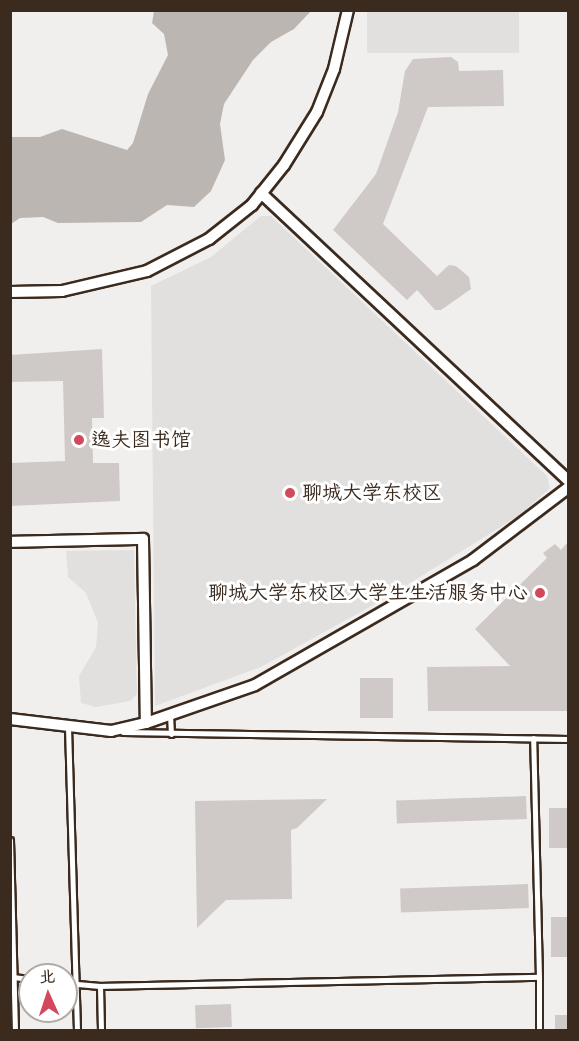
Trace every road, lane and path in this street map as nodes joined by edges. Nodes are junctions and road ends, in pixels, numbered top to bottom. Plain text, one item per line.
1 (348, 10) edge
2 (261, 193) junction
3 (10, 292) edge
4 (568, 480) edge
5 (568, 488) edge
6 (10, 542) edge
7 (170, 714) junction
8 (10, 719) edge
9 (146, 723) junction
10 (68, 727) junction
11 (111, 731) junction
12 (171, 734) junction
13 (533, 738) junction
14 (568, 739) edge
15 (10, 840) edge
16 (76, 963) edge
17 (12, 977) edge
18 (539, 977) junction
19 (78, 984) edge
20 (100, 986) junction
21 (15, 1030) edge
22 (101, 1030) edge
23 (539, 1030) edge

1 - 2 street
2 - 3 street
2 - 4 street
5 - 7 street
6 - 9 street
7 - 9 street
7 - 12 lane
8 - 10 street
9 - 11 street
10 - 11 street
10 - 16 lane
11 - 12 lane
12 - 13 lane
13 - 14 lane
13 - 18 lane
15 - 17 lane
17 - 21 lane
18 - 20 lane
18 - 23 lane
19 - 20 lane
20 - 22 lane

